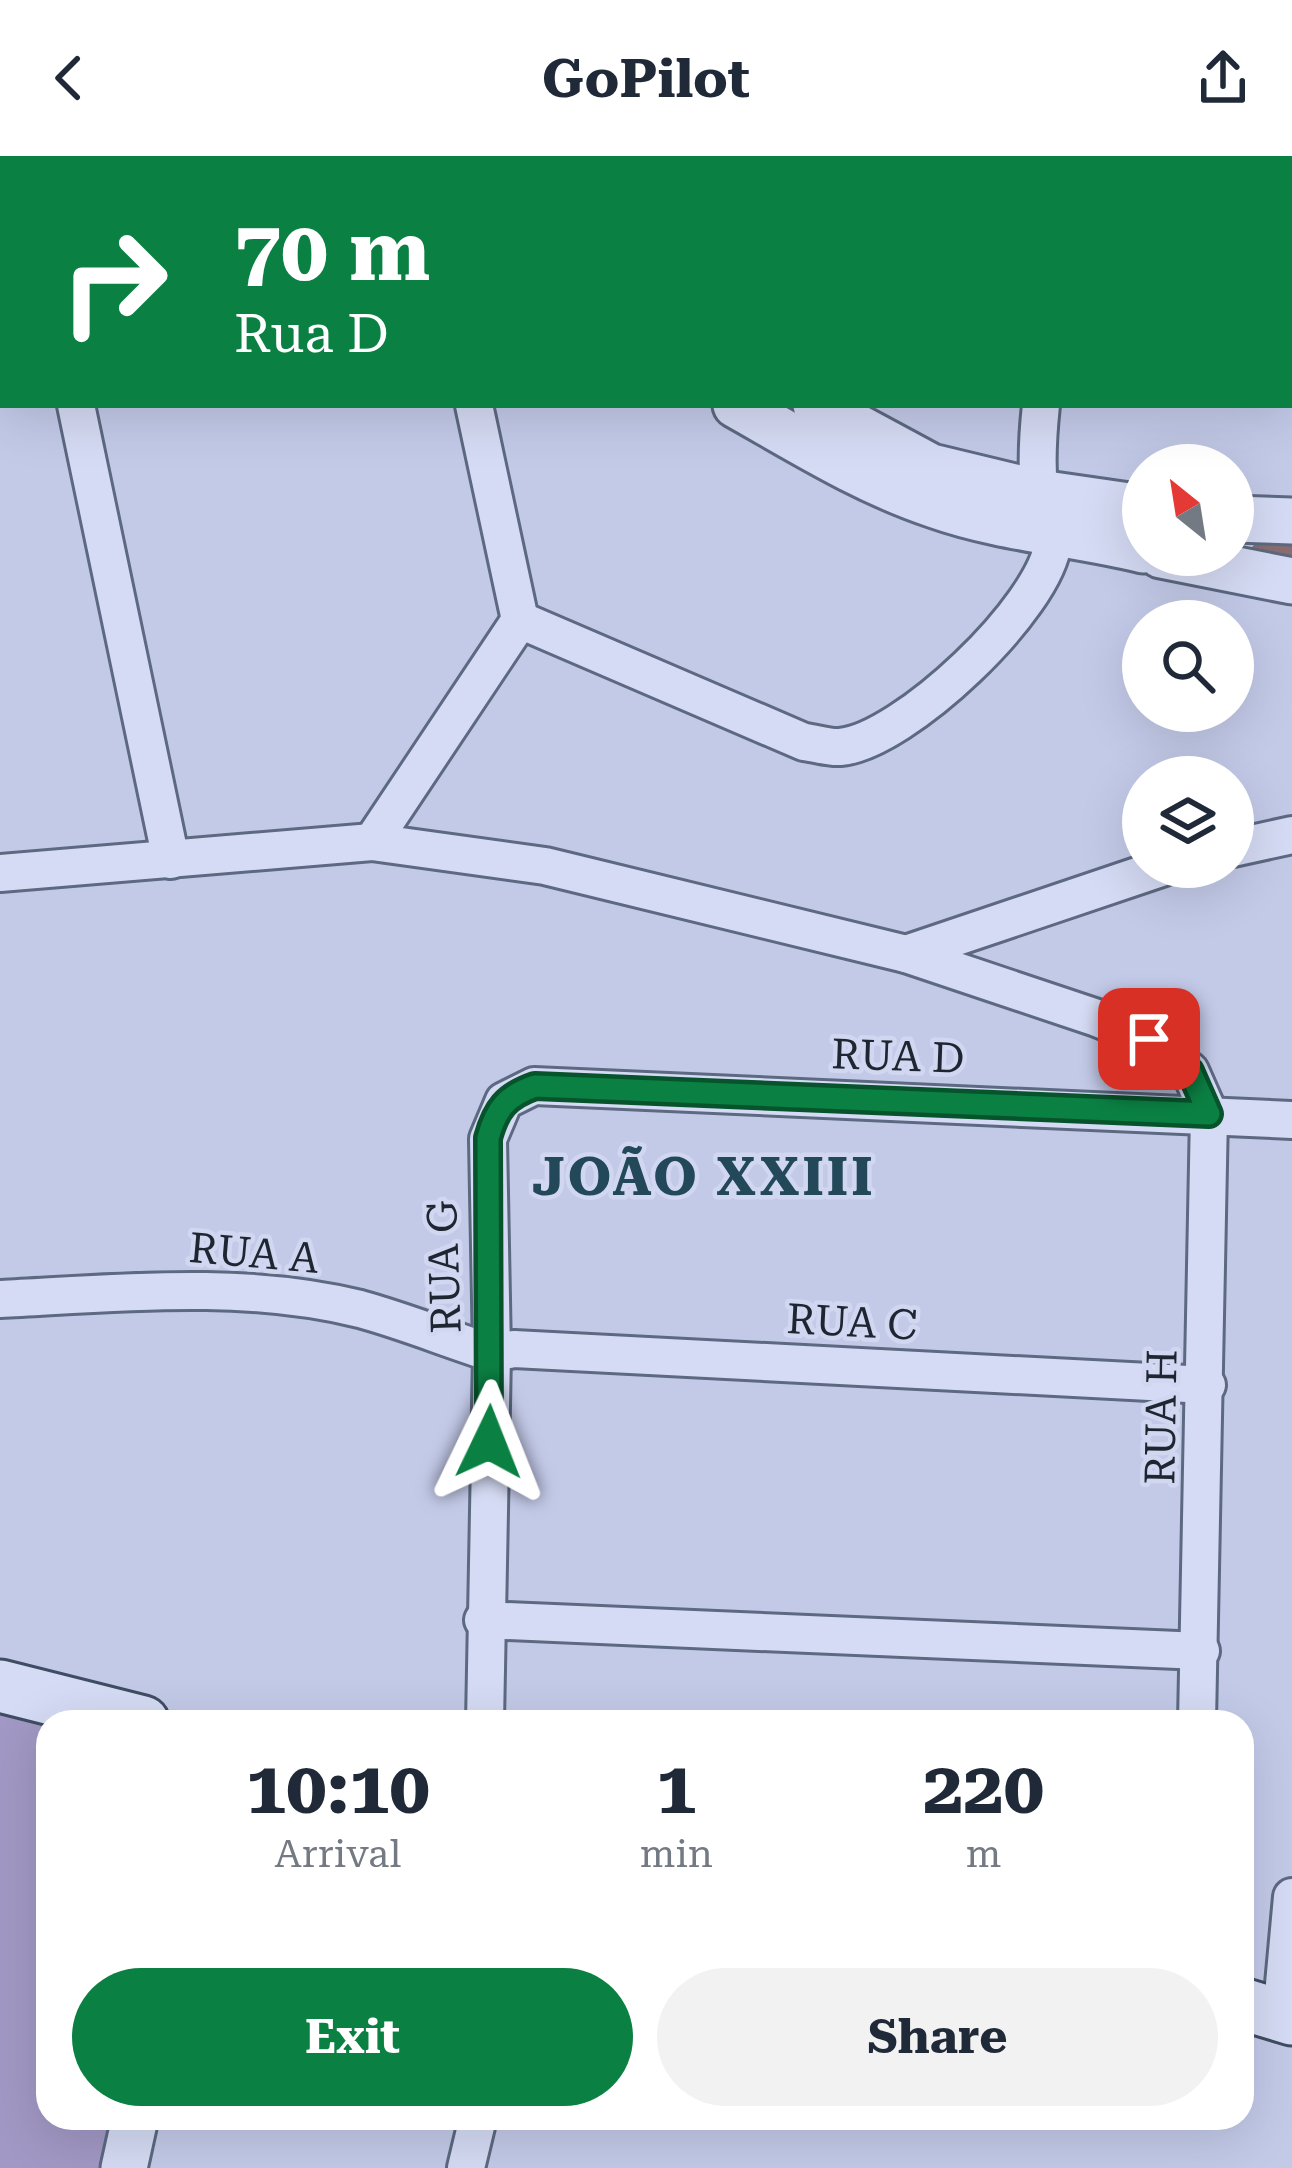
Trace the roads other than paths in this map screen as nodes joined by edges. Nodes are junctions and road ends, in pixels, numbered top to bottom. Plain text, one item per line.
1 (77, 408) edge
2 (475, 408) edge
3 (741, 408) edge
4 (822, 408) edge
5 (1041, 408) edge
6 (1040, 493) junction
7 (1122, 505) edge
8 (1254, 519) edge
9 (1292, 520) edge
10 (1054, 537) junction
11 (1122, 547) edge
12 (1254, 575) edge
13 (1292, 581) edge
14 (520, 620) junction
15 (1292, 835) edge
16 (372, 842) junction
17 (1254, 843) edge
18 (171, 860) junction
19 (0, 872) edge
20 (1122, 881) edge
21 (906, 954) junction
22 (504, 1101) joint
23 (1209, 1114) junction
24 (1292, 1120) edge
25 (0, 1299) edge
26 (492, 1353) junction
27 (1207, 1385) junction
28 (483, 1620) junction
29 (1201, 1652) junction
30 (0, 1686) edge
31 (95, 1710) edge
32 (485, 1710) edge
33 (1198, 1710) edge
34 (1292, 1898) edge
35 (1272, 2014) edge
36 (132, 2130) edge
37 (475, 2130) edge
38 (124, 2168) edge
39 (466, 2168) edge

1 - 18 street
2 - 14 street
3 - 10 street
4 - 6 street
5 - 6 street
6 - 7 street
6 - 10 street
8 - 9 street
10 - 11 street
10 - 14 street
12 - 13 street
14 - 16 street
15 - 17 street
16 - 18 street
16 - 21 street
18 - 19 street
20 - 21 street
21 - 23 street
22 - 23 street, RUA D
22 - 26 street, RUA G
23 - 24 street, RUA D
23 - 27 street, RUA H
25 - 26 street, RUA A
26 - 27 street, RUA C
26 - 28 street, RUA G
27 - 29 street, RUA H
28 - 29 street
28 - 32 street, RUA G
29 - 33 street, RUA H
30 - 31 main road
34 - 35 street
36 - 38 street
37 - 39 street

